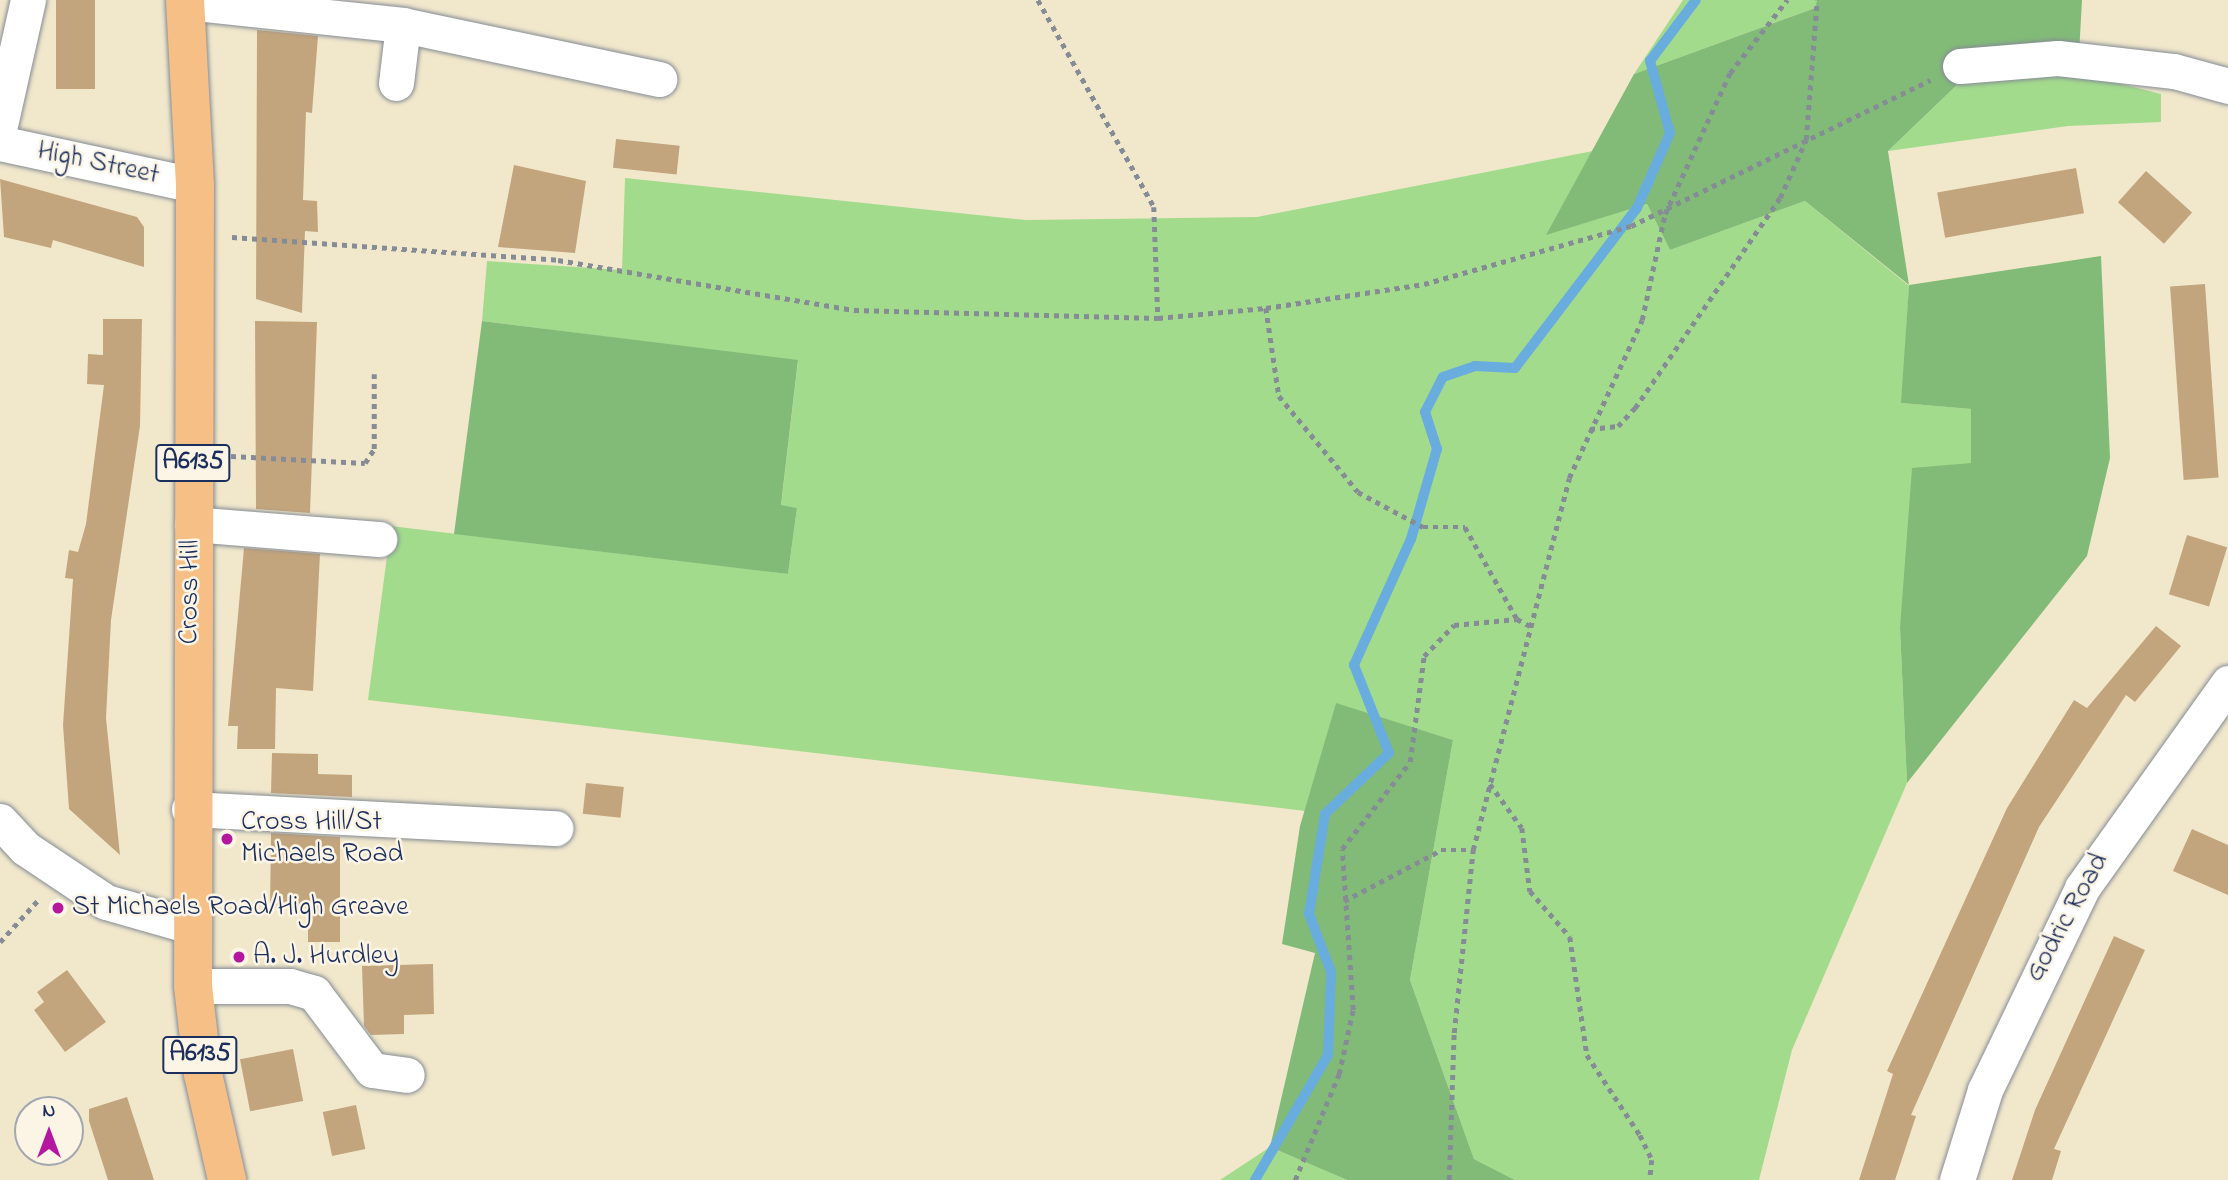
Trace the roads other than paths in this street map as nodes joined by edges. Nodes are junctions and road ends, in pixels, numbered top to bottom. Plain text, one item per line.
1 (28, 0) edge
2 (185, 1) edge
3 (403, 25) junction
4 (1959, 66) road end
5 (659, 79) dead end
6 (396, 83) dead end
7 (2228, 86) edge
8 (0, 125) edge
9 (0, 143) edge
10 (195, 185) junction
11 (192, 524) junction
12 (379, 539) dead end
13 (2228, 683) edge
14 (189, 808) junction
15 (0, 821) edge
16 (556, 828) dead end
17 (194, 927) junction
18 (193, 986) junction
19 (407, 1075) dead end
20 (227, 1180) edge
21 (1957, 1180) edge

1 - 8 street
2 - 3 street
2 - 10 main road, Cross Hill / A6135
3 - 5 street
3 - 6 street
4 - 7 street
9 - 10 street, High Street
10 - 11 main road, Cross Hill / A6135
11 - 12 street
11 - 14 main road, Cross Hill / A6135
13 - 21 street, Godric Road
14 - 16 street
14 - 17 main road, Cross Hill / A6135
15 - 17 street
17 - 18 main road, Cross Hill / A6135
18 - 19 street
18 - 20 main road, Cross Hill / A6135

